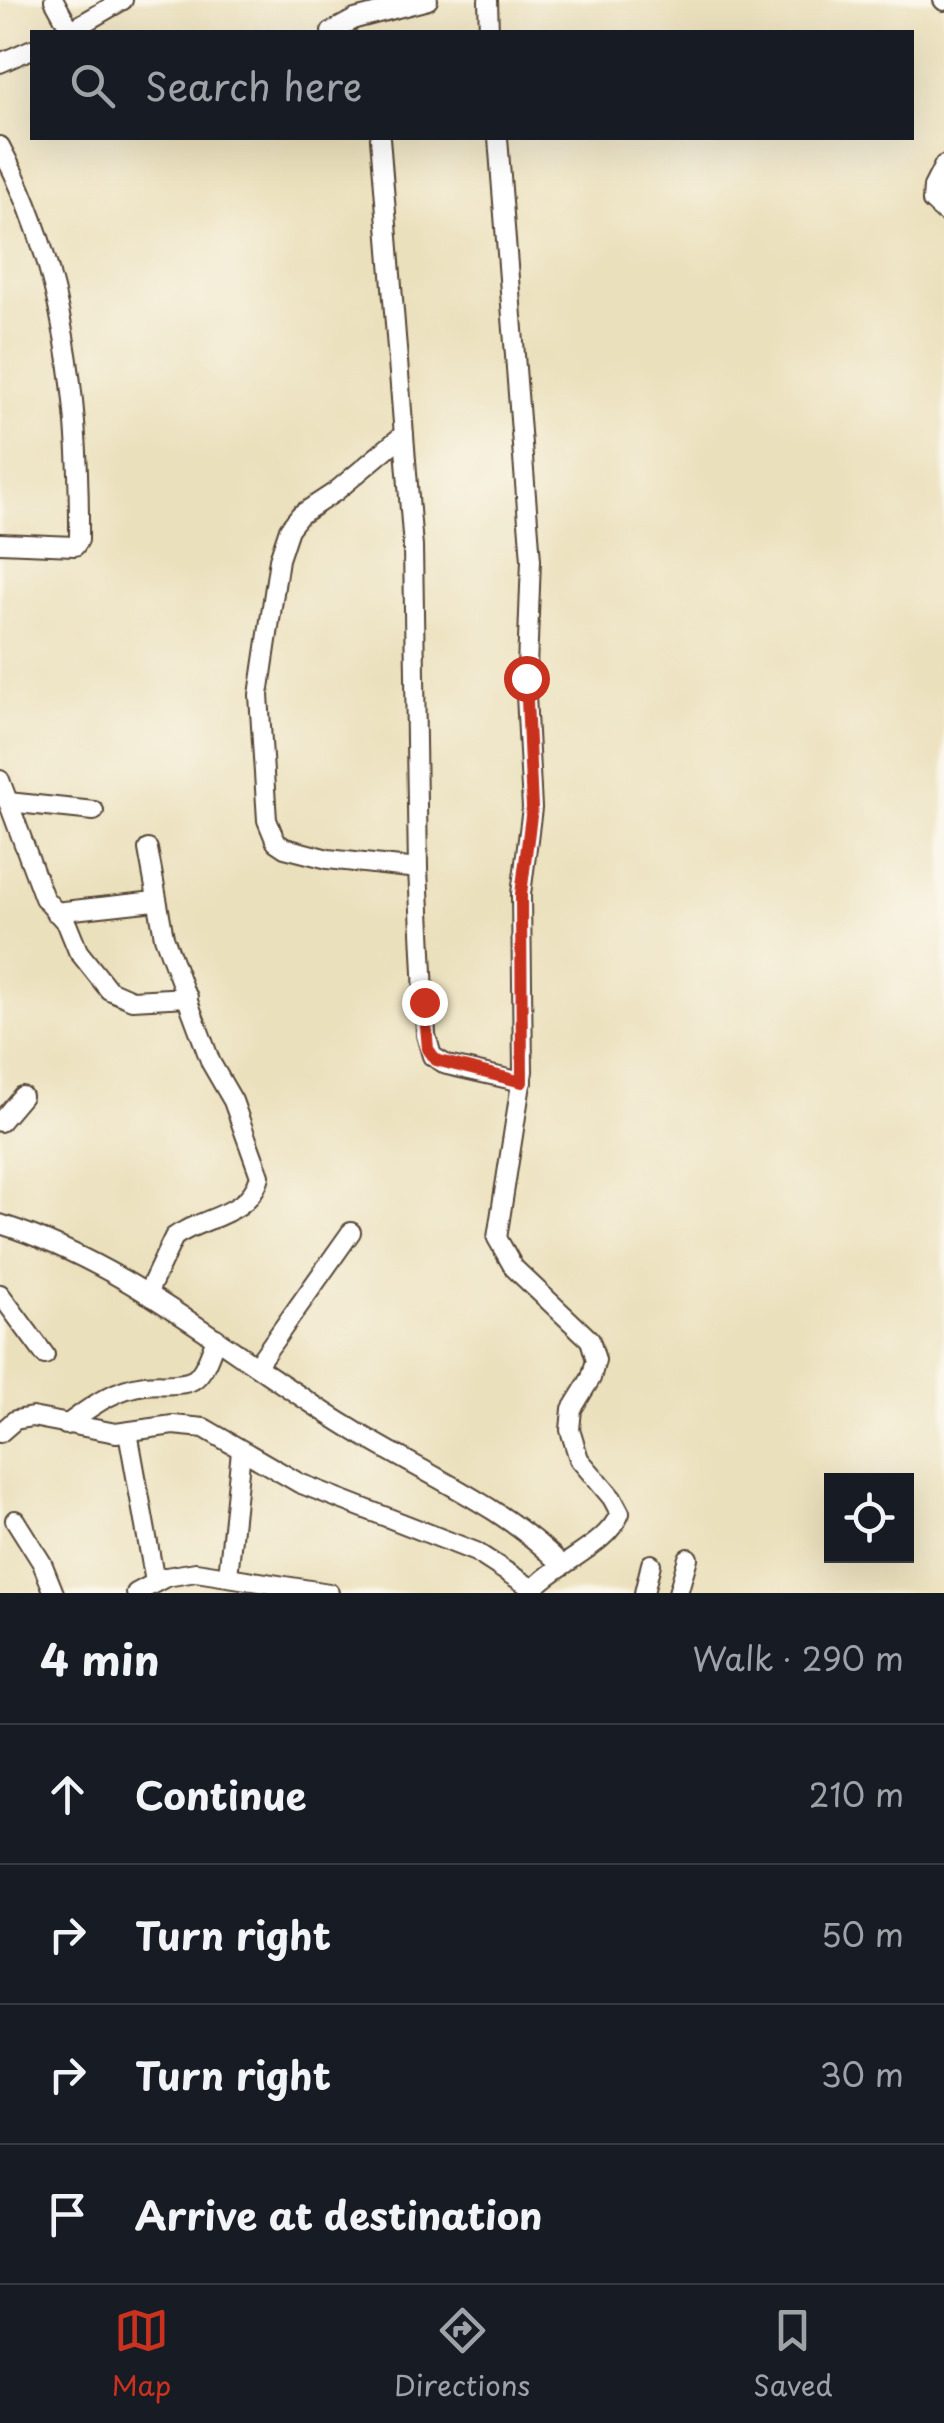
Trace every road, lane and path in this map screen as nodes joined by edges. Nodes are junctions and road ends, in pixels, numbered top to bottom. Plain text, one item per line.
1 (54, 0) edge
2 (123, 0) edge
3 (428, 0) edge
4 (488, 0) edge
5 (69, 30) edge
6 (73, 30) edge
7 (335, 30) edge
8 (489, 30) edge
9 (30, 50) edge
10 (0, 64) edge
11 (380, 140) edge
12 (498, 140) edge
13 (0, 146) edge
14 (944, 164) edge
15 (944, 212) edge
16 (404, 434) junction
17 (0, 544) edge
18 (0, 780) edge
19 (8, 802) junction
20 (94, 812) dead end
21 (8, 829) edge
22 (148, 849) dead end
23 (418, 869) junction
24 (155, 901) junction
25 (55, 912) junction
26 (188, 996) junction
27 (522, 1082) junction
28 (22, 1096) dead end
29 (0, 1122) edge
30 (0, 1224) edge
31 (352, 1232) dead end
32 (0, 1294) edge
33 (147, 1294) junction
34 (216, 1338) junction
35 (45, 1355) dead end
36 (256, 1365) junction
37 (66, 1425) junction
38 (128, 1432) junction
39 (0, 1433) edge
40 (241, 1451) junction
41 (15, 1520) dead end
42 (688, 1558) dead end
43 (562, 1564) junction
44 (651, 1564) dead end
45 (228, 1576) junction
46 (156, 1582) junction
47 (531, 1591) edge
48 (54, 1593) edge
49 (136, 1593) edge
50 (329, 1593) edge
51 (644, 1593) edge
52 (678, 1593) edge

1 - 5 street
2 - 6 street
3 - 7 street
4 - 8 street
9 - 10 street
11 - 16 street
12 - 27 street
13 - 17 street
14 - 15 street
16 - 23 street
16 - 23 street
18 - 19 street
19 - 20 street
19 - 21 street
21 - 25 street
22 - 24 street
23 - 27 street
24 - 25 street
24 - 26 street
25 - 26 street
26 - 33 street
27 - 43 street
28 - 29 street
30 - 33 street
31 - 36 street
32 - 35 street
33 - 34 street
34 - 36 street
34 - 37 street
36 - 43 street
37 - 38 street
37 - 39 street
38 - 40 street
38 - 46 street
40 - 45 street
40 - 47 street
41 - 48 street
42 - 52 street
43 - 47 street
44 - 51 street
45 - 46 street
45 - 50 street
46 - 49 street

